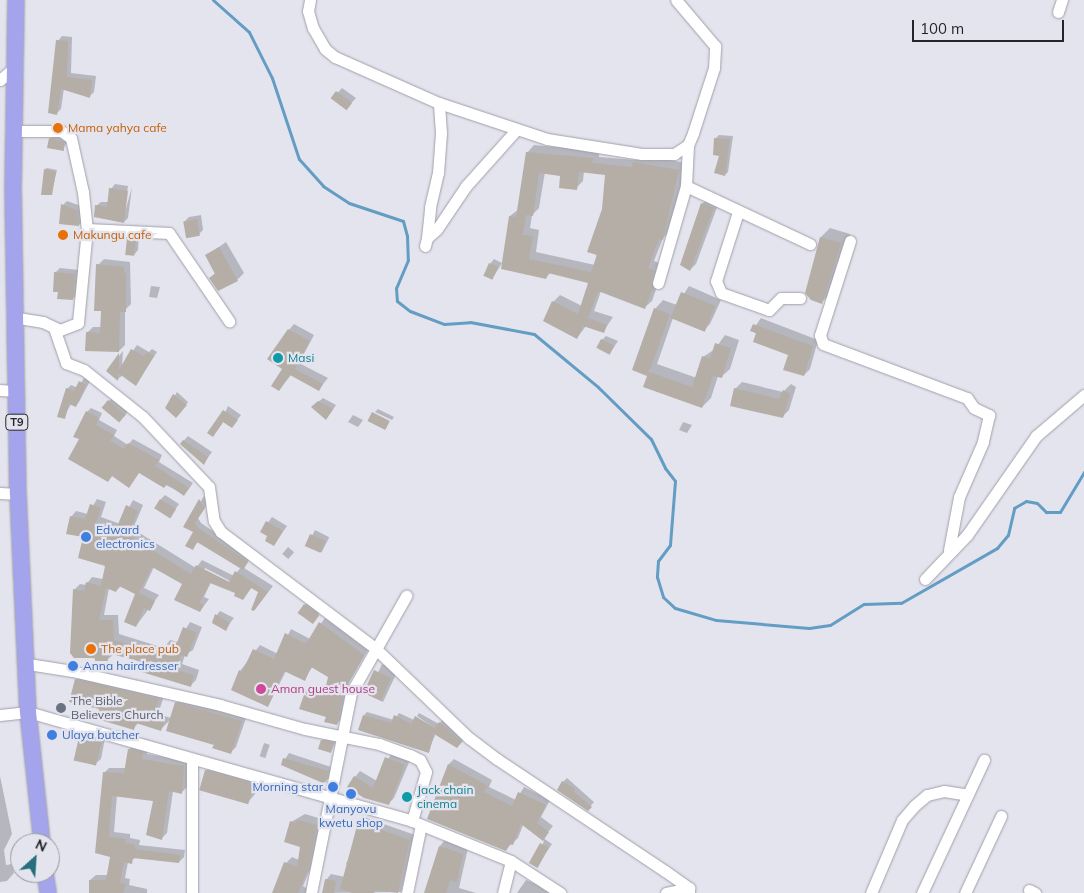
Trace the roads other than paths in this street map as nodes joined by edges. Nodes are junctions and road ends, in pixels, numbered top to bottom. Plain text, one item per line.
1 (16, 0) edge
2 (310, 0) edge
3 (676, 0) edge
4 (1062, 0) edge
5 (1058, 12) dead end
6 (14, 68) junction
7 (0, 80) edge
8 (439, 103) junction
9 (516, 130) junction
10 (13, 131) junction
11 (688, 145) junction
12 (686, 186) junction
13 (738, 212) junction
14 (87, 228) junction
15 (850, 241) dead end
16 (810, 244) dead end
17 (658, 283) dead end
18 (800, 298) dead end
19 (17, 318) junction
20 (229, 321) dead end
21 (54, 328) junction
22 (8, 390) edge
23 (1084, 396) edge
24 (0, 493) edge
25 (18, 494) junction
26 (949, 550) junction
27 (925, 579) dead end
28 (406, 596) dead end
29 (375, 648) junction
30 (28, 664) junction
31 (28, 712) junction
32 (0, 715) edge
33 (344, 737) junction
34 (192, 759) junction
35 (984, 760) dead end
36 (968, 795) junction
37 (332, 799) junction
38 (1001, 816) dead end
39 (417, 823) junction
40 (41, 833) edge
41 (511, 861) junction
42 (689, 890) edge
43 (192, 893) edge
44 (311, 893) edge
45 (407, 893) edge
46 (503, 893) edge
47 (560, 893) edge
48 (666, 893) edge
49 (871, 893) edge
50 (922, 893) edge
51 (965, 893) edge

1 - 6 highway, T9
2 - 8 street
3 - 11 street
4 - 5 street
6 - 7 street
6 - 10 highway, T9
8 - 9 street
8 - 9 street
9 - 11 street
10 - 14 street
10 - 19 highway, T9
11 - 12 street
12 - 13 street
12 - 17 street
13 - 16 street
13 - 18 street
14 - 20 street
14 - 21 street
15 - 26 street
19 - 21 street
19 - 22 highway, T9
21 - 29 street
22 - 25 highway, T9
23 - 26 street
24 - 25 street
25 - 30 highway, T9
26 - 27 street
28 - 29 street
29 - 33 street
29 - 42 street
30 - 31 highway, T9
30 - 33 street
31 - 32 street
31 - 34 street
31 - 40 highway, T9
33 - 37 street
33 - 39 street
34 - 37 street
34 - 43 street
35 - 36 street
36 - 49 street
36 - 50 street
37 - 39 street
37 - 44 street
38 - 51 street
39 - 41 street
39 - 45 street
41 - 46 street
41 - 47 street
42 - 48 street

